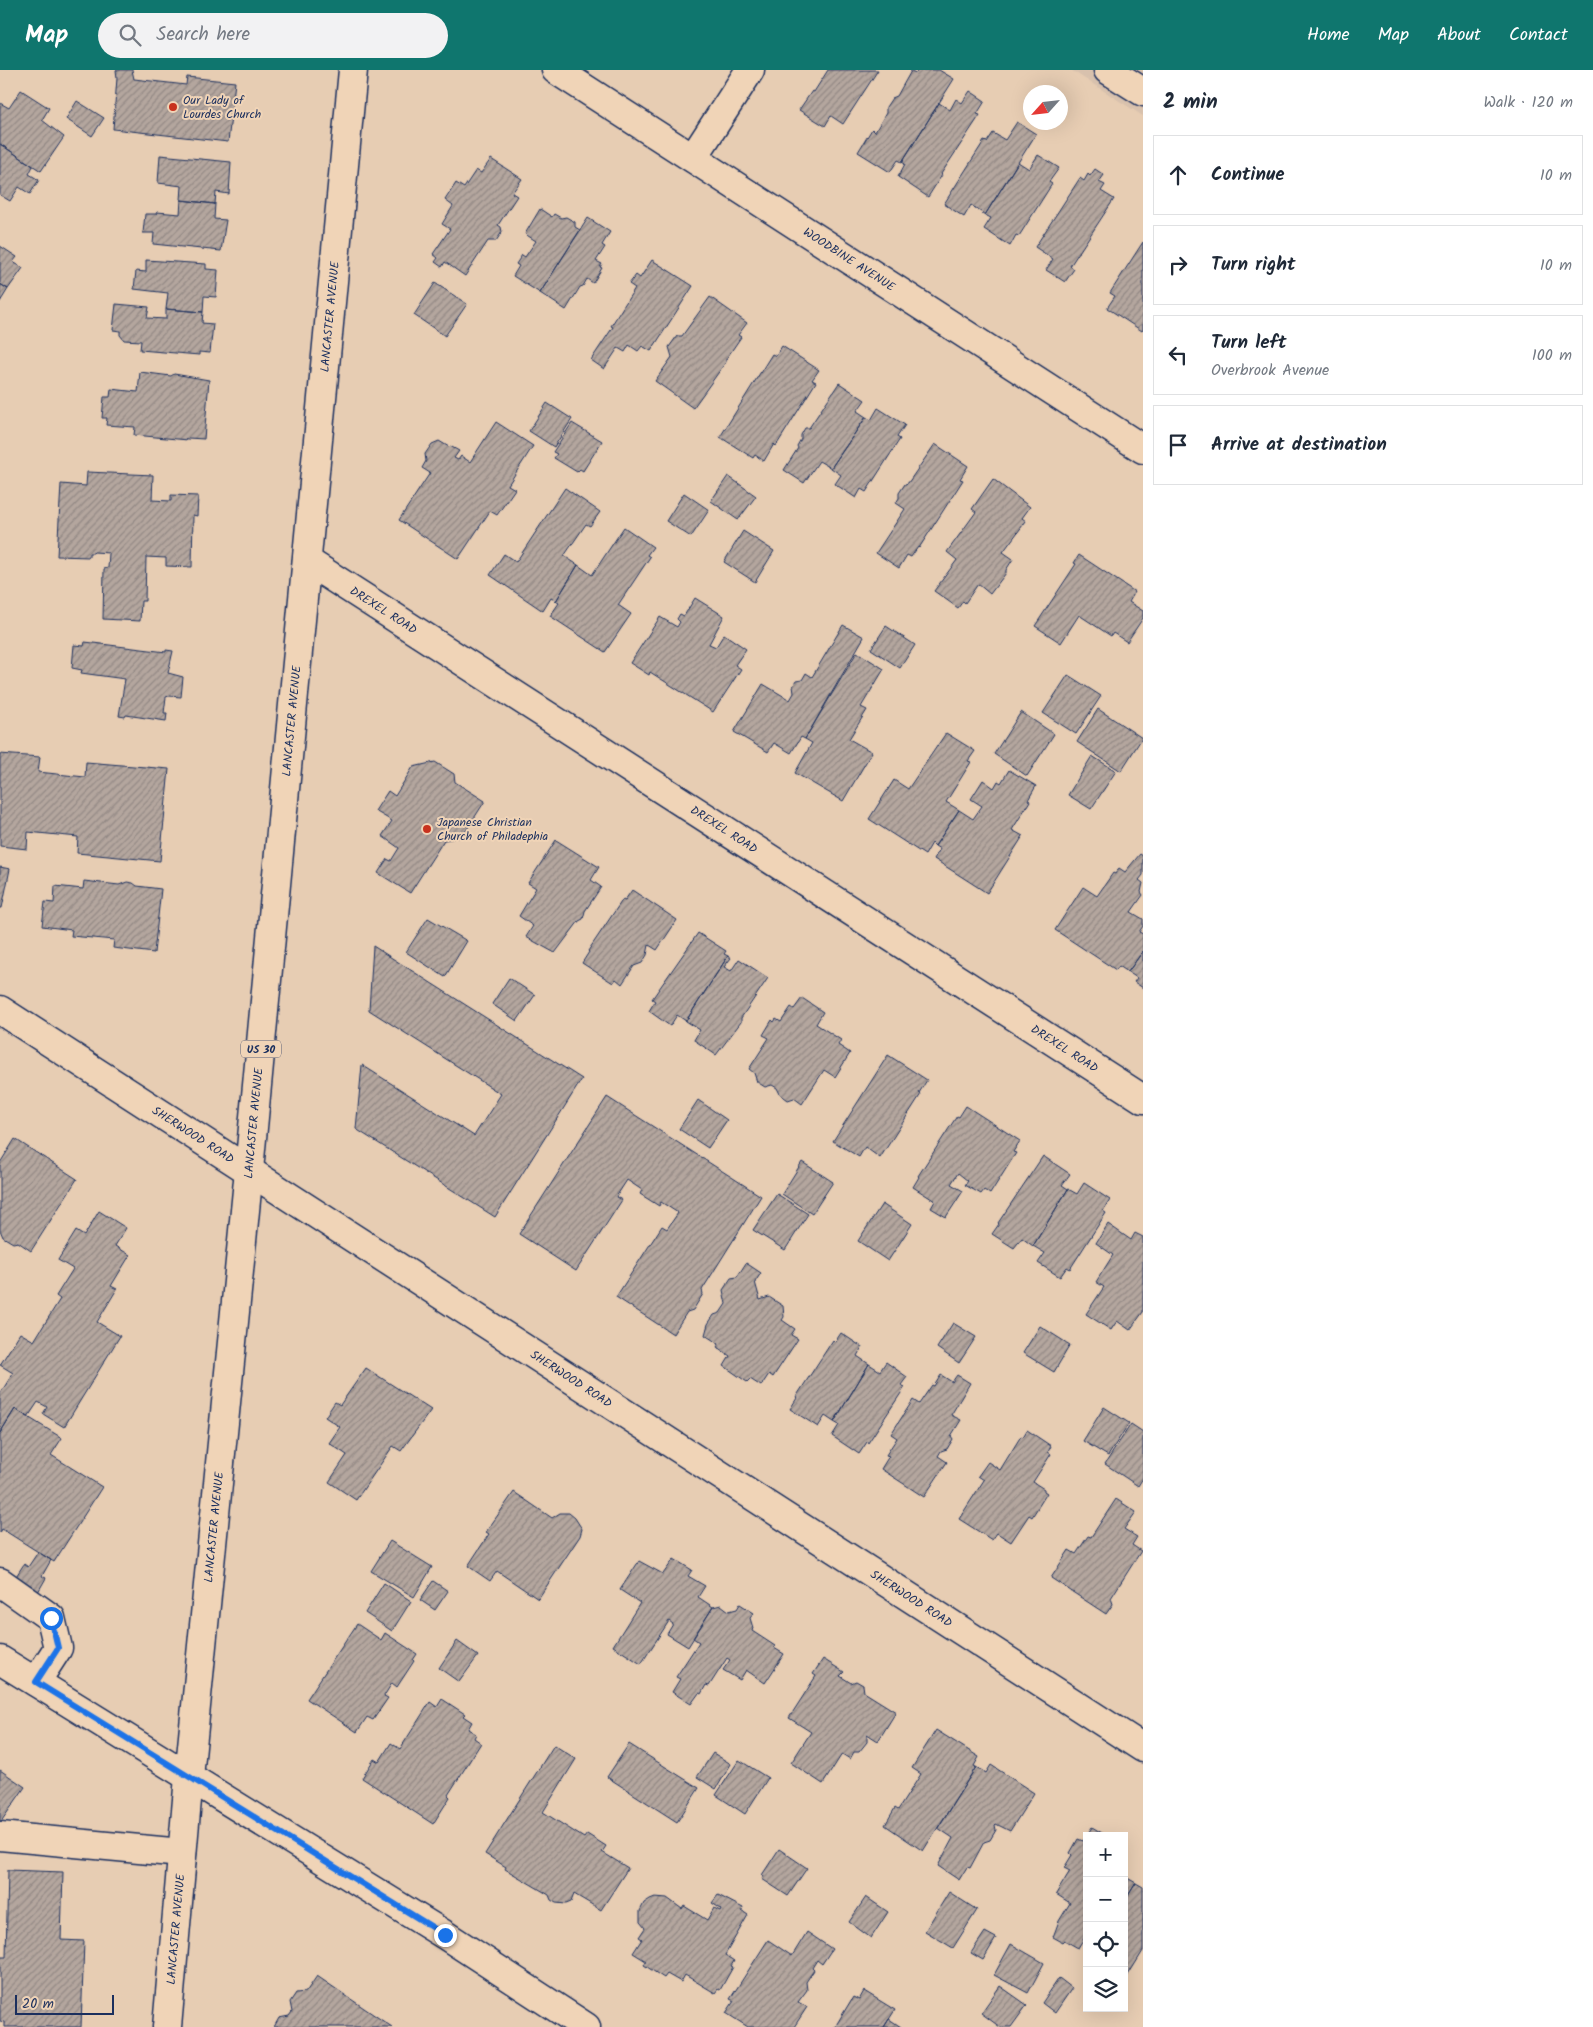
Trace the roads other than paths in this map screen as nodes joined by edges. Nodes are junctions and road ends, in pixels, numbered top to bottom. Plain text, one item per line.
1 (353, 70) edge
2 (556, 70) edge
3 (750, 70) edge
4 (1108, 70) edge
5 (1143, 92) edge
6 (693, 158) junction
7 (1143, 449) edge
8 (307, 561) junction
9 (0, 1010) edge
10 (1143, 1099) edge
11 (249, 1170) junction
12 (0, 1582) edge
13 (0, 1660) edge
14 (36, 1682) junction
15 (1143, 1748) edge
16 (189, 1777) junction
17 (0, 1836) edge
18 (182, 1853) junction
19 (167, 2027) edge
20 (586, 2027) edge

1 - 8 main road, LANCASTER AVENUE / US 30
2 - 6 main road, WOODBINE AVENUE
3 - 6 main road
4 - 5 main road
6 - 7 main road, WOODBINE AVENUE
8 - 10 main road, DREXEL ROAD
8 - 11 main road, LANCASTER AVENUE / US 30
9 - 11 main road, SHERWOOD ROAD
11 - 15 main road, SHERWOOD ROAD
11 - 16 main road, LANCASTER AVENUE / US 30
12 - 14 main road
13 - 14 main road
14 - 16 main road
16 - 18 main road, LANCASTER AVENUE / US 30
16 - 20 main road
17 - 18 main road
18 - 19 main road, LANCASTER AVENUE / US 30

